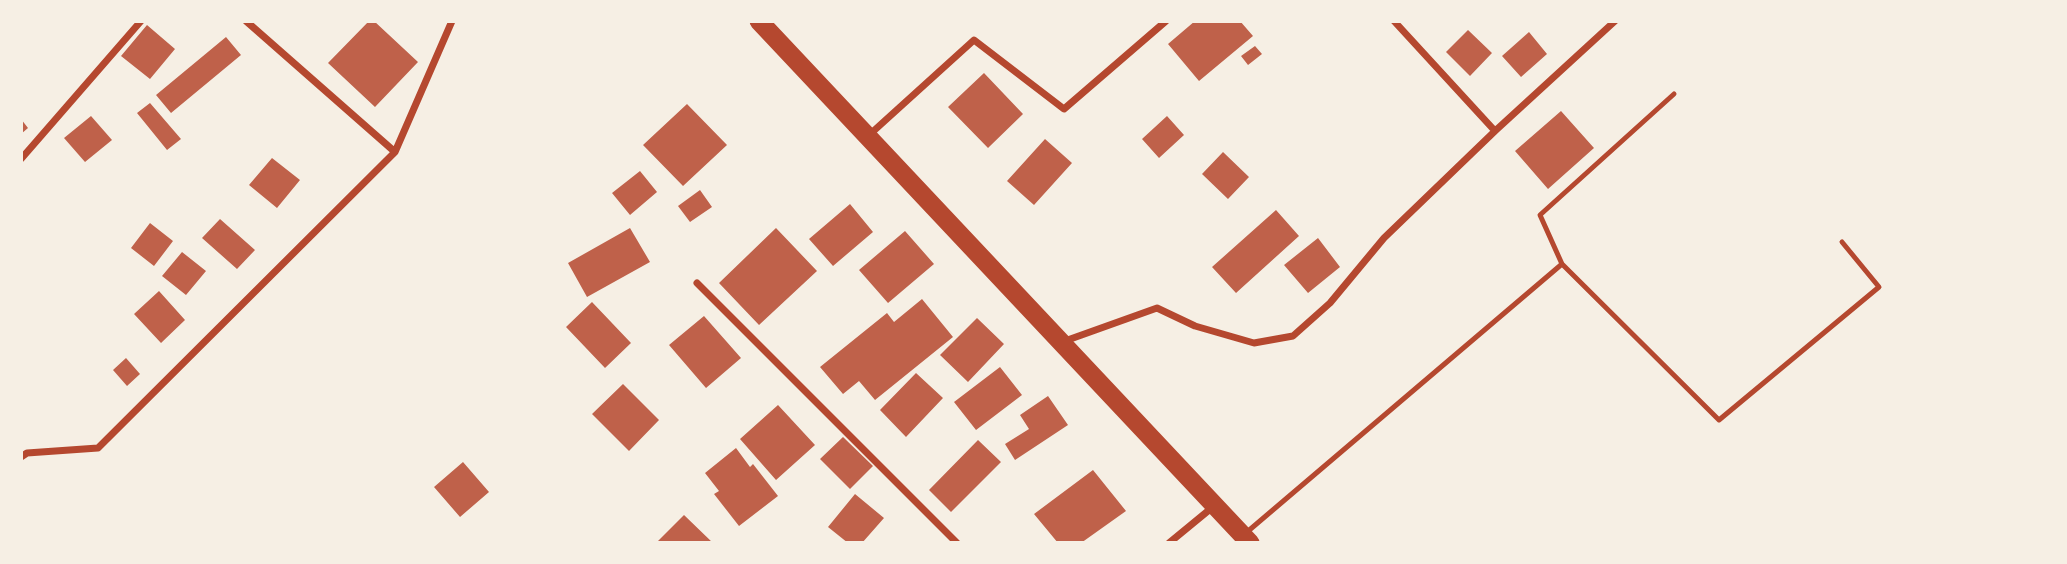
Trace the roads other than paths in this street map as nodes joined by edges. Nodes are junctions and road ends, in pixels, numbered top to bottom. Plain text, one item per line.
1 (141, 21) edge
2 (246, 21) edge
3 (452, 21) edge
4 (759, 21) edge
5 (1166, 21) edge
6 (1394, 21) edge
7 (1615, 21) edge
8 (1674, 94) dead end
9 (1495, 131) junction
10 (867, 136) junction
11 (395, 152) junction
12 (21, 159) edge
13 (1842, 242) dead end
14 (1562, 264) junction
15 (697, 283) dead end
16 (1061, 342) junction
17 (21, 457) edge
18 (1215, 506) junction
19 (1246, 539) edge
20 (957, 543) edge
21 (1169, 543) edge

1 - 12 street
2 - 11 street
3 - 11 street
4 - 10 highway
5 - 10 street
6 - 9 street
7 - 9 street
8 - 14 lane
9 - 16 street
10 - 16 highway
11 - 17 street
13 - 14 lane
14 - 19 lane
15 - 20 street
16 - 18 highway
18 - 19 highway
18 - 21 street

